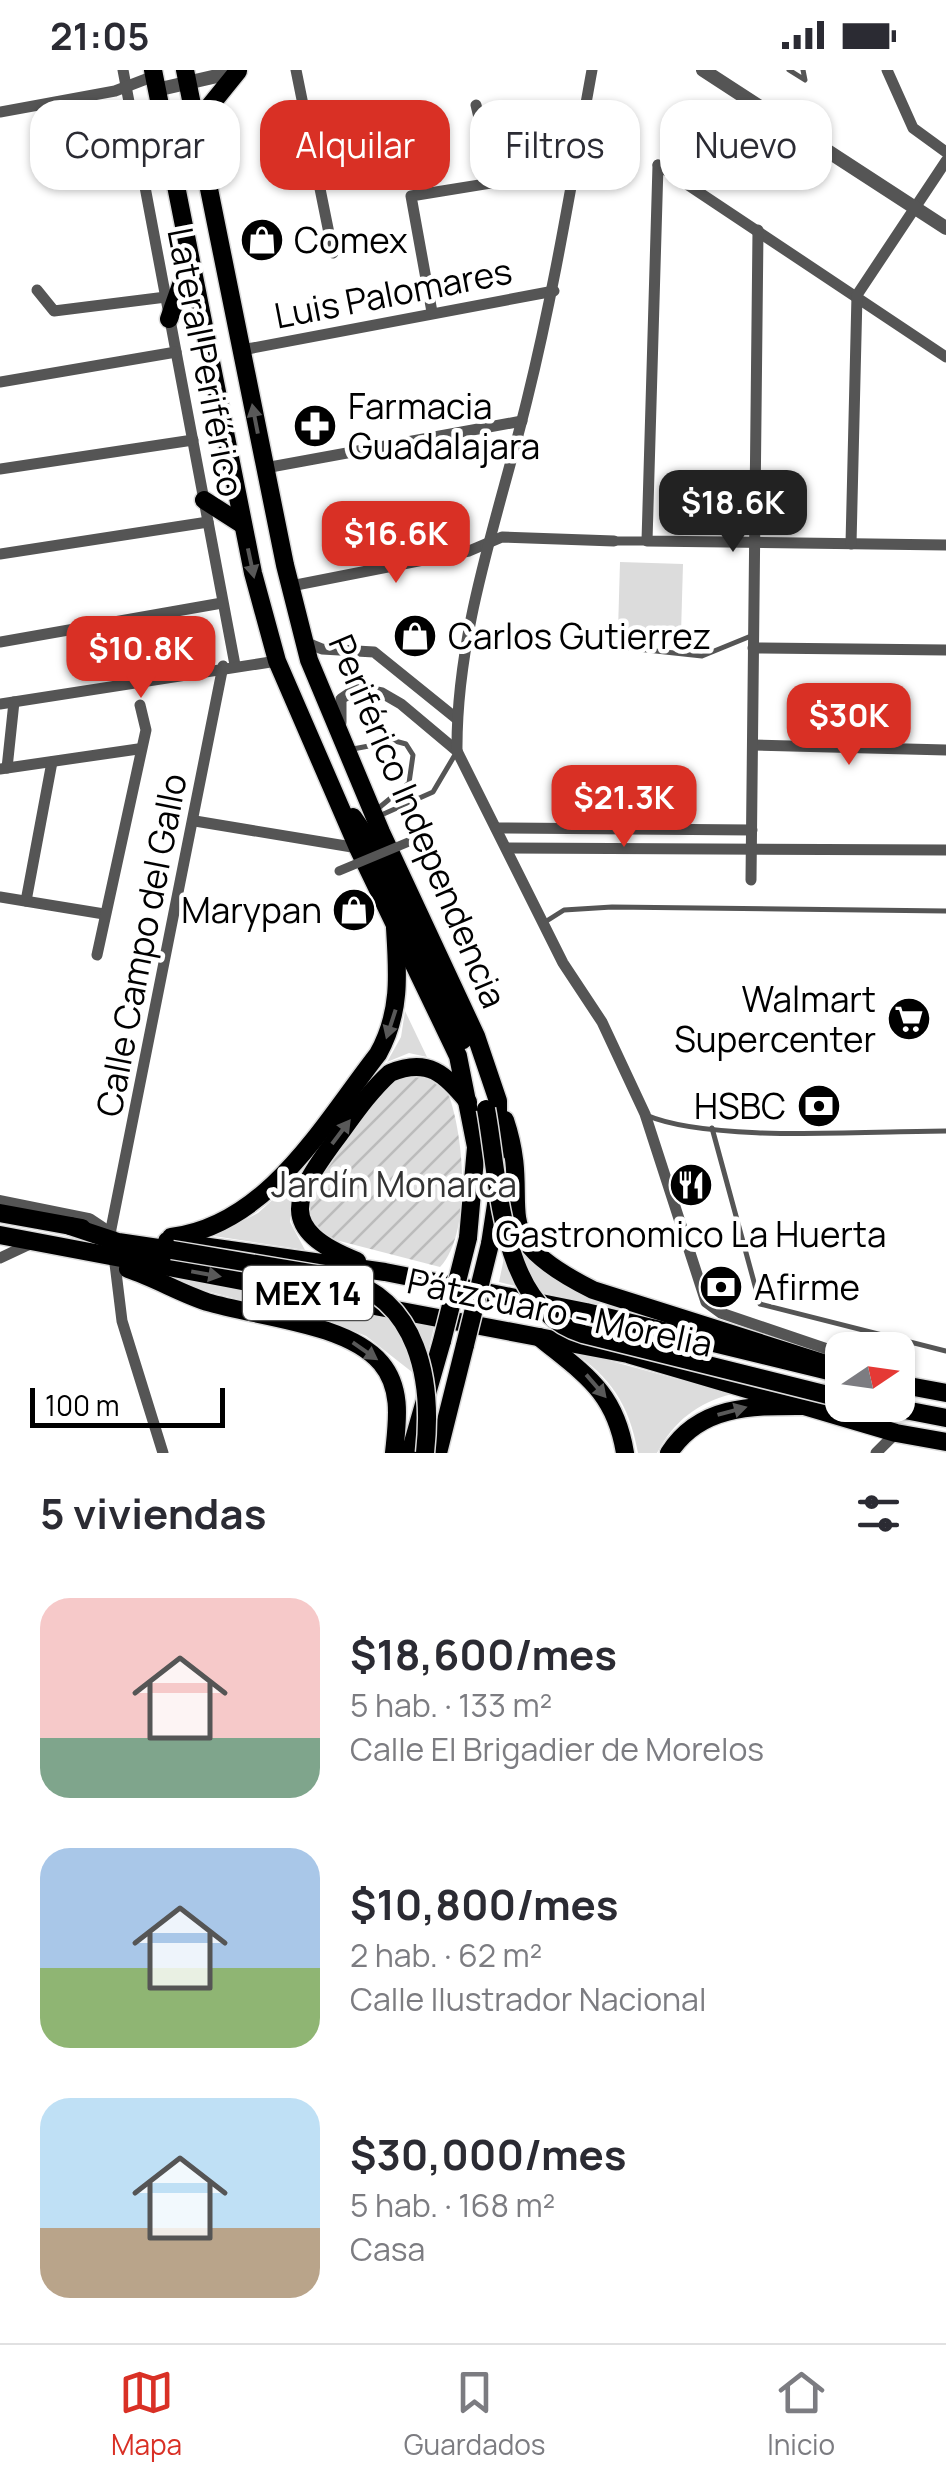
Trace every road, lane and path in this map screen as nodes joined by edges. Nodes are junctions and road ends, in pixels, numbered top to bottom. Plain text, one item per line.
1 (296, 70) edge
2 (592, 70) edge
3 (703, 70) edge
4 (789, 70) edge
5 (803, 70) edge
6 (888, 70) edge
7 (240, 71) edge
8 (159, 76) edge
9 (187, 77) edge
10 (123, 85) edge
11 (216, 100) edge
12 (587, 100) edge
13 (0, 112) edge
14 (946, 152) edge
15 (946, 161) edge
16 (470, 186) edge
17 (209, 190) edge
18 (569, 190) edge
19 (916, 208) junction
20 (946, 228) edge
21 (758, 230) junction
22 (332, 253) dead end
23 (190, 258) junction
24 (37, 290) dead end
25 (554, 290) junction
26 (857, 295) junction
27 (166, 296) junction
28 (432, 312) junction
29 (169, 319) junction
30 (242, 350) junction
31 (176, 352) junction
32 (946, 357) edge
33 (0, 382) edge
34 (522, 421) junction
35 (192, 440) junction
36 (266, 468) junction
37 (0, 469) edge
38 (204, 500) junction
39 (208, 522) junction
40 (243, 525) junction
41 (486, 542) junction
42 (614, 542) joint
43 (647, 542) junction
44 (754, 543) junction
45 (851, 544) junction
46 (946, 545) edge
47 (0, 554) edge
48 (291, 586) junction
49 (222, 603) junction
50 (0, 642) edge
51 (305, 642) junction
52 (753, 642) junction
53 (628, 648) dead end
54 (946, 650) edge
55 (277, 662) junction
56 (229, 666) junction
57 (14, 702) junction
58 (0, 704) edge
59 (140, 705) dead end
60 (457, 719) junction
61 (4, 730) edge
62 (753, 745) junction
63 (138, 749) junction
64 (946, 750) edge
65 (347, 751) junction
66 (457, 751) junction
67 (52, 762) junction
68 (4, 769) edge
69 (334, 794) junction
70 (374, 815) junction
71 (195, 821) junction
72 (496, 828) junction
73 (752, 830) junction
74 (410, 841) dead end
75 (358, 848) junction
76 (507, 848) junction
77 (946, 850) edge
78 (752, 851) junction
79 (339, 871) dead end
80 (751, 880) dead end
81 (0, 897) edge
82 (26, 902) junction
83 (946, 912) edge
84 (104, 914) junction
85 (545, 922) junction
86 (396, 928) junction
87 (97, 955) dead end
88 (484, 1105) junction
89 (645, 1114) junction
90 (712, 1128) junction
91 (946, 1132) edge
92 (0, 1202) edge
93 (0, 1213) edge
94 (70, 1226) junction
95 (110, 1234) junction
96 (0, 1235) edge
97 (152, 1239) junction
98 (35, 1242) junction
99 (76, 1250) junction
100 (0, 1258) edge
101 (115, 1264) junction
102 (385, 1272) junction
103 (539, 1337) junction
104 (825, 1348) edge
105 (946, 1351) edge
106 (825, 1366) edge
107 (825, 1368) edge
108 (915, 1387) edge
109 (946, 1393) edge
110 (825, 1394) edge
111 (810, 1406) junction
112 (915, 1412) edge
113 (946, 1418) edge
114 (896, 1433) junction
115 (946, 1442) edge
116 (437, 1452) edge
117 (163, 1453) edge
118 (394, 1453) edge
119 (410, 1453) edge
120 (625, 1453) edge
121 (669, 1453) edge
122 (876, 1453) edge

1 - 22 street
2 - 12 street
3 - 19 street
4 - 5 lane
6 - 14 street
7 - 9 street
7 - 11 main road
8 - 9 street
8 - 10 street
8 - 23 main road, Periférico Independencia
10 - 13 street
10 - 27 street, Lateral Periférico
15 - 19 street
16 - 28 street
17 - 30 main road, Periférico Independencia
18 - 25 street
19 - 20 street
19 - 26 street
21 - 26 street
21 - 43 street
21 - 44 street
23 - 29 main road
23 - 40 main road, Periférico Independencia
24 - 27 street
25 - 28 street, Luis Palomares
25 - 34 street
26 - 32 street
26 - 45 street
27 - 29 street, Lateral Periférico
28 - 30 street, Luis Palomares
29 - 31 street, Lateral Periférico
36 -> 30 main road, Periférico Independencia
31 - 33 street
31 - 35 street, Lateral Periférico
34 - 36 street
34 - 41 street
35 - 37 street
35 - 38 street, Lateral Periférico
36 - 48 main road, Periférico Independencia
38 - 39 street, Lateral Periférico
38 - 40 main road
39 - 47 street
39 - 49 street, Lateral Periférico
40 -> 55 main road, Periférico Independencia
41 - 42 street
41 - 48 street
41 - 60 street
42 - 43 street
43 - 44 street
44 - 45 street
44 - 52 street
45 - 46 street
48 - 51 main road, Periférico Independencia
49 - 50 street
49 - 56 street, Lateral Periférico
51 - 60 street
51 - 65 main road, Periférico Independencia
52 - 53 lane
52 - 54 street
52 - 62 street
55 - 56 street
55 - 69 main road, Periférico Independencia
56 - 57 street
56 - 71 street, Calle Campo del Gallo
57 - 58 street
57 - 61 street
59 - 63 street
60 - 66 street
61 - 68 street
62 - 64 street
62 - 73 street
63 - 67 street
63 - 84 street
65 - 66 street
65 - 70 main road, Periférico Independencia
65 - 70 lane
66 - 70 lane
66 - 72 street
67 - 68 street
67 - 82 street
69 - 75 main road, Periférico Independencia
69 - 88 main road
70 - 88 main road, Periférico Independencia
71 - 75 street
71 - 95 street, Calle Campo del Gallo
72 - 73 street
72 - 76 street
73 - 78 street
74 - 79 street, bridge
75 - 86 main road, Periférico Independencia
76 - 78 street
76 - 85 street
77 - 78 street
78 - 80 street
81 - 82 street
82 - 84 street
83 - 85 lane
84 - 87 street
85 - 89 street
86 - 88 main road, Periférico Independencia
86 -> 97 main road
102 -> 88 main road
88 - 106 main road
88 - 110 main road, bridge
88 - 116 main road, Periférico Independencia, bridge
88 - 119 main road, Periférico Independencia, bridge
89 - 90 lane
89 - 104 street
90 - 91 lane
90 - 105 lane
92 - 95 street
93 - 94 main road
94 - 95 main road
94 - 116 main road, bridge
95 - 97 main road, MEX 14
96 - 98 main road, Pátzcuaro - Morelia / MEX 14
97 - 102 main road, MEX 14
98 - 99 main road, Pátzcuaro - Morelia / MEX 14
98 - 100 street
99 - 101 main road
99 -> 103 main road, Pátzcuaro - Morelia / MEX 14
101 - 117 street
101 -> 118 main road
102 - 107 main road, MEX 14
103 - 111 main road, Pátzcuaro - Morelia / MEX 14
103 -> 120 main road
108 - 109 main road
111 - 114 main road, Pátzcuaro - Morelia / MEX 14
121 -> 111 main road
112 - 113 main road
114 - 115 main road, MEX 14
114 - 122 street

